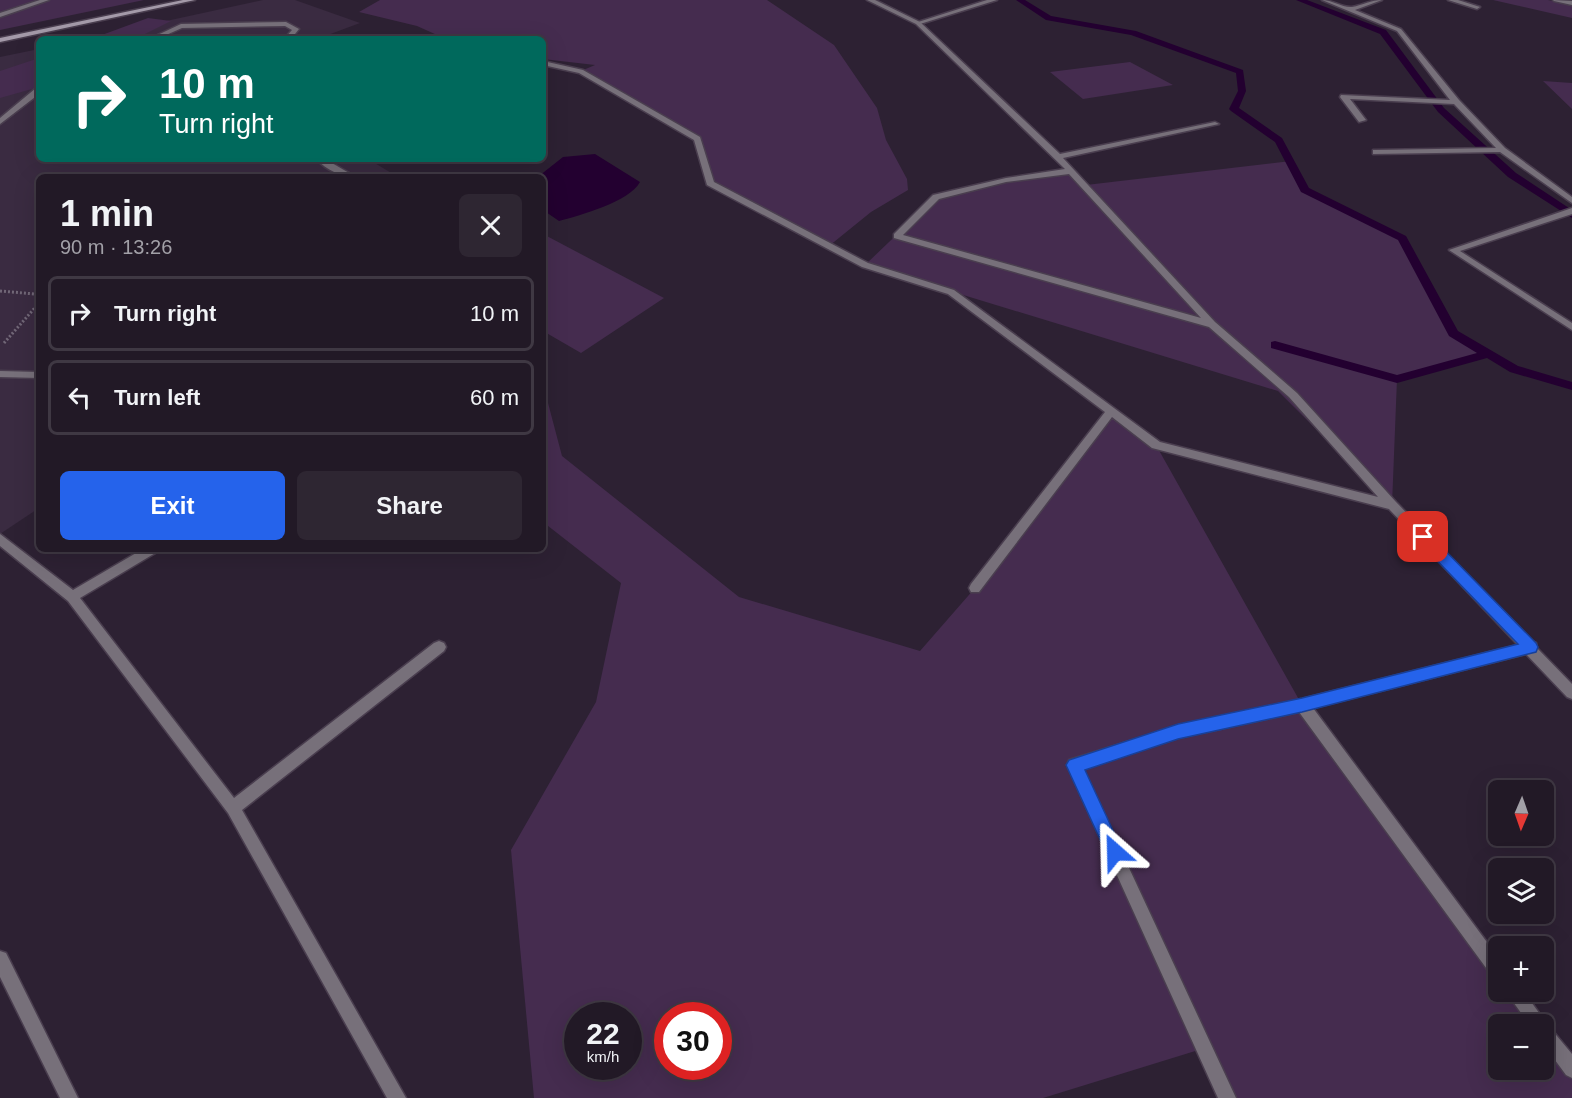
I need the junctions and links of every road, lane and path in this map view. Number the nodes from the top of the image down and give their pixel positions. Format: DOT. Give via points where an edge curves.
graph roads {
  1 [pos="46,0"];
  2 [pos="192,0"];
  3 [pos="870,0"];
  4 [pos="994,0"];
  5 [pos="1325,0"];
  6 [pos="1379,0"];
  7 [pos="1451,0"];
  8 [pos="1556,0"];
  9 [pos="1572,3"];
  10 [pos="1477,7"];
  11 [pos="1348,10"];
  12 [pos="0,15"];
  13 [pos="918,23"];
  14 [pos="159,36"];
  15 [pos="290,36"];
  16 [pos="0,40"];
  17 [pos="546,64"];
  18 [pos="36,92"];
  19 [pos="1456,102"];
  20 [pos="1362,120"];
  21 [pos="0,122"];
  22 [pos="1215,124"];
  23 [pos="1502,150"];
  24 [pos="1376,152"];
  25 [pos="1058,157"];
  26 [pos="323,162"];
  27 [pos="1071,171"];
  28 [pos="346,174"];
  29 [pos="1572,201"];
  30 [pos="1572,212"];
  31 [pos="0,291"];
  32 [pos="36,295"];
  33 [pos="36,306"];
  34 [pos="1212,324"];
  35 [pos="1572,327"];
  36 [pos="0,348"];
  37 [pos="0,374"];
  38 [pos="36,375"];
  39 [pos="1111,411"];
  40 [pos="1392,505"];
  41 [pos="0,539"];
  42 [pos="148,552"];
  43 [pos="975,588"];
  44 [pos="72,597"];
  45 [pos="438,647"];
  46 [pos="1531,647"];
  47 [pos="1572,693"];
  48 [pos="1302,705"];
  49 [pos="233,808"];
  50 [pos="1488,956"];
  51 [pos="0,959"];
  52 [pos="1522,1002"];
  53 [pos="1531,1014"];
  54 [pos="1554,1044"];
  55 [pos="1572,1069"];
  56 [pos="69,1098"];
  57 [pos="397,1098"];
  58 [pos="1227,1098"];
  1 -- 12 [label="street"];
  2 -- 16 [label="main road"];
  3 -- 13 [label="street"];
  4 -- 13 [label="street"];
  5 -- 11 [label="street"];
  6 -- 11 [label="street"];
  7 -- 10 [label="street"];
  8 -- 9 [label="street"];
  11 -- 19 [label="street" via="1399,30"];
  13 -- 25 [label="street"];
  14 -- 15 [label="street" via="181,26 286,24 296,29"];
  17 -- 39 [label="street" via="581,71 697,139 710,183 865,265 951,292"];
  18 -- 21 [label="street"];
  19 -- 20 [label="street" via="1344,98"];
  19 -- 23 [label="street"];
  22 -- 25 [label="street"];
  23 -- 24 [label="street"];
  23 -- 29 [label="street"];
  25 -- 27 [label="street"];
  26 -- 28 [label="street"];
  27 -- 34 [label="street"];
  27 -- 34 [label="street" via="1006,180 936,197 897,236"];
  30 -- 35 [label="street" via="1453,250"];
  31 -- 32 [label="path"];
  33 -- 36 [label="path"];
  34 -- 40 [label="street" via="1293,395"];
  37 -- 38 [label="street"];
  39 -- 40 [label="street" via="1156,445"];
  39 -- 43 [label="street"];
  40 -- 46 [label="street"];
  41 -- 44 [label="street"];
  42 -- 44 [label="street"];
  44 -- 49 [label="street"];
  45 -- 49 [label="street"];
  46 -- 47 [label="street"];
  46 -- 48 [label="street"];
  48 -- 50 [label="street"];
  48 -- 58 [label="street" via="1178,732 1074,765"];
  49 -- 57 [label="street"];
  51 -- 56 [label="street"];
  52 -- 53 [label="street"];
  54 -- 55 [label="street"];
}
